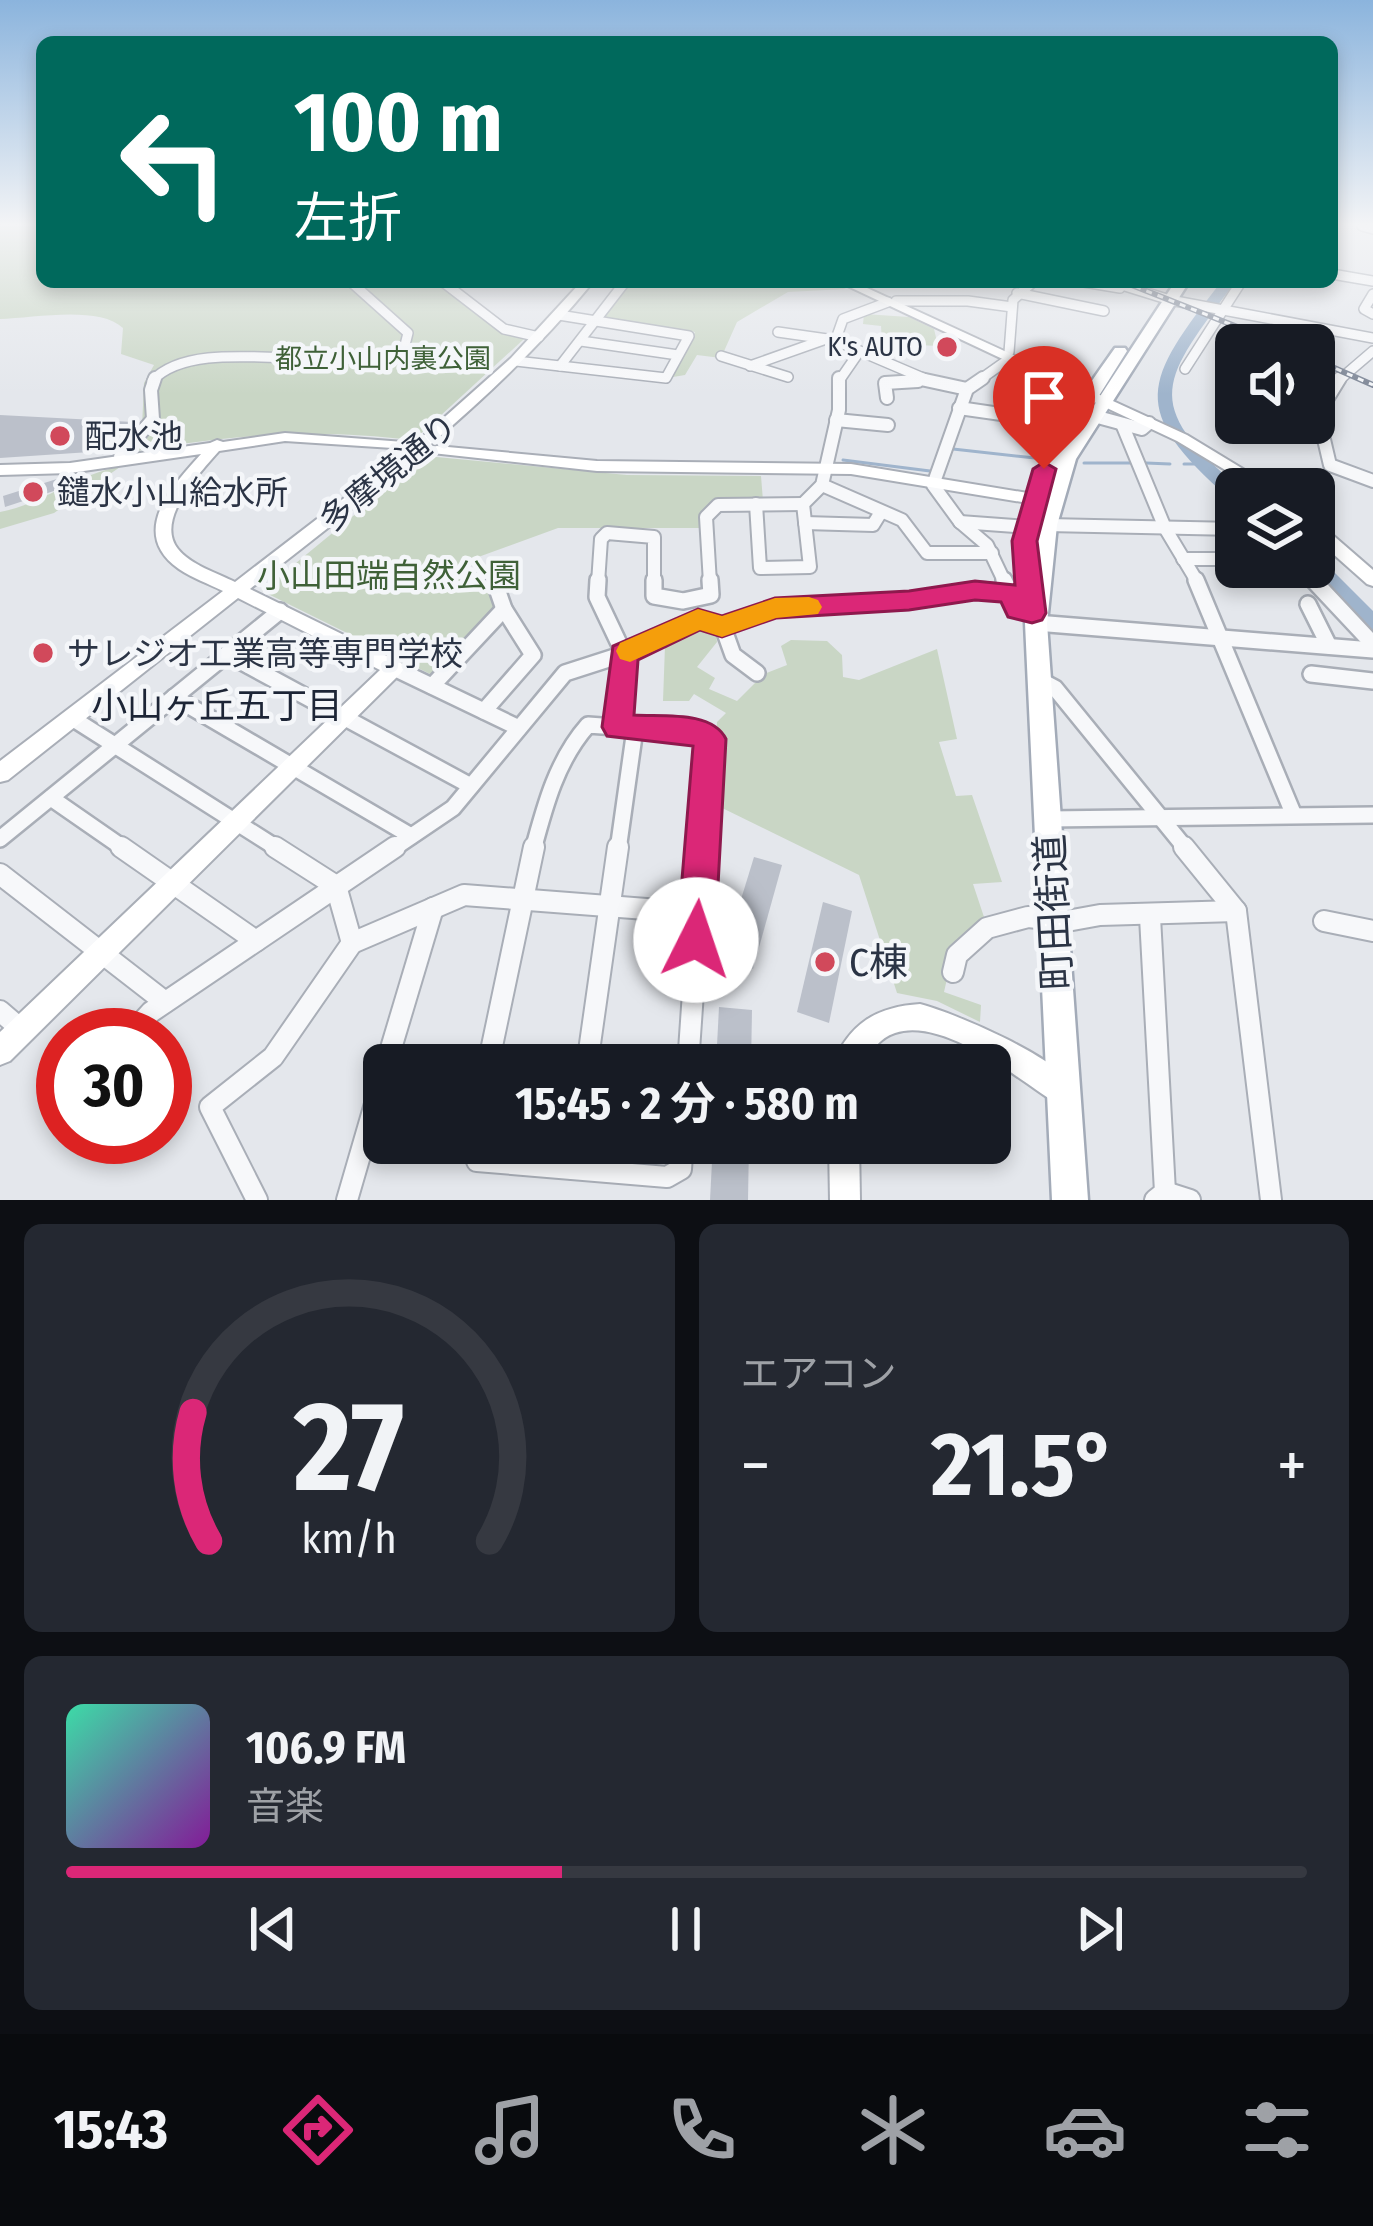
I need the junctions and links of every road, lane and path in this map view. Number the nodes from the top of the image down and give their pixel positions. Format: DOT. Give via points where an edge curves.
graph roads {
  1 [pos="358,288"];
  2 [pos="450,288"];
  3 [pos="582,288"];
  4 [pos="621,288"];
  5 [pos="865,288"];
  6 [pos="871,288"];
  7 [pos="1024,288"];
  8 [pos="1092,288"];
  9 [pos="1130,288"];
  10 [pos="1237,288"];
  11 [pos="1017,293"];
  12 [pos="1165,293"];
  13 [pos="1373,294"];
  14 [pos="898,298"];
  15 [pos="1012,307"];
  16 [pos="1221,310"];
  17 [pos="1373,314"];
  18 [pos="559,315"];
  19 [pos="597,320"];
  20 [pos="778,332"];
  21 [pos="539,337"];
  22 [pos="1373,338"];
  23 [pos="832,339"];
  24 [pos="581,341"];
  25 [pos="1373,351"];
  26 [pos="859,352"];
  27 [pos="678,355"];
  28 [pos="721,356"];
  29 [pos="1009,356"];
  30 [pos="516,361"];
  31 [pos="560,366"];
  32 [pos="750,366"];
  33 [pos="1185,369"];
  34 [pos="788,376"];
  35 [pos="923,381"];
  36 [pos="967,388"];
  37 [pos="886,398"];
  38 [pos="1095,401"];
  39 [pos="959,408"];
  40 [pos="836,421"];
  41 [pos="1149,423"];
  42 [pos="1070,424"];
  43 [pos="1122,424"];
  44 [pos="889,425"];
  45 [pos="218,444"];
  46 [pos="404,446"];
  47 [pos="437,450"];
  48 [pos="120,457"];
  49 [pos="1234,468"];
  50 [pos="0,470"];
  51 [pos="824,476"];
  52 [pos="934,480"];
  53 [pos="1373,481"];
  54 [pos="1044,500"];
  55 [pos="756,504"];
  56 [pos="803,504"];
  57 [pos="881,512"];
  58 [pos="961,522"];
  59 [pos="805,524"];
  60 [pos="1037,526"];
  61 [pos="1165,527"];
  62 [pos="1215,528"];
  63 [pos="1335,547"];
  64 [pos="992,553"];
  65 [pos="1183,559"];
  66 [pos="1215,559"];
  67 [pos="494,579"];
  68 [pos="1373,580"];
  69 [pos="1318,588"];
  70 [pos="238,590"];
  71 [pos="1308,604"];
  72 [pos="504,609"];
  73 [pos="280,611"];
  74 [pos="1027,615"];
  75 [pos="722,627"];
  76 [pos="1220,636"];
  77 [pos="1329,646"];
  78 [pos="1373,650"];
  79 [pos="227,654"];
  80 [pos="624,654"];
  81 [pos="394,668"];
  82 [pos="757,673"];
  83 [pos="1311,674"];
  84 [pos="1040,680"];
  85 [pos="1373,681"];
  86 [pos="431,686"];
  87 [pos="174,697"];
  88 [pos="484,711"];
  89 [pos="343,717"];
  90 [pos="72,718"];
  91 [pos="519,728"];
  92 [pos="627,728"];
  93 [pos="115,746"];
  94 [pos="292,766"];
  95 [pos="0,773"];
  96 [pos="471,786"];
  97 [pos="51,798"];
  98 [pos="1293,813"];
  99 [pos="1373,815"];
  100 [pos="1158,817"];
  101 [pos="1048,819"];
  102 [pos="236,821"];
  103 [pos="411,836"];
  104 [pos="0,839"];
  105 [pos="0,874"];
  106 [pos="173,883"];
  107 [pos="336,886"];
  108 [pos="524,900"];
  109 [pos="610,906"];
  110 [pos="433,908"];
  111 [pos="1236,911"];
  112 [pos="698,913"];
  113 [pos="1150,917"];
  114 [pos="1053,919"];
  115 [pos="1324,921"];
  116 [pos="1373,931"];
  117 [pos="256,941"];
  118 [pos="352,943"];
  119 [pos="102,952"];
  120 [pos="952,972"];
  121 [pos="165,1002"];
  122 [pos="159,1008"];
  123 [pos="0,1011"];
  124 [pos="22,1030"];
  125 [pos="392,1044"];
  126 [pos="493,1044"];
  127 [pos="590,1044"];
  128 [pos="689,1044"];
  129 [pos="859,1044"];
  130 [pos="986,1044"];
  131 [pos="0,1051"];
  132 [pos="1011,1059"];
  133 [pos="1064,1092"];
  134 [pos="363,1143"];
  135 [pos="513,1164"];
  136 [pos="574,1164"];
  137 [pos="681,1164"];
  138 [pos="847,1164"];
  139 [pos="573,1169"];
  140 [pos="1160,1196"];
  141 [pos="257,1200"];
  142 [pos="346,1200"];
  143 [pos="845,1200"];
  144 [pos="1070,1200"];
  145 [pos="1190,1200"];
  146 [pos="1271,1200"];
  1 -- 48 [label="street" via="409,333 404,349 348,365 179,360 156,375 153,419"];
  2 -- 21 [label="street" via="504,328"];
  3 -- 18 [label="street, 多摩境通り"];
  4 -- 19 [label="street"];
  5 -- 14 [label="street"];
  6 -- 14 [label="street"];
  7 -- 11 [label="street"];
  8 -- 11 [label="street" via="1103,298 1102,314"];
  9 -- 12 [label="street"];
  10 -- 16 [label="street"];
  11 -- 15 [label="street"];
  12 -- 16 [label="street"];
  12 -- 38 [label="main road, 町田街道"];
  13 -- 17 [label="street" via="1364,309"];
  14 -- 15 [label="street"];
  14 -- 23 [label="street" via="843,320"];
  14 -- 29 [label="street"];
  15 -- 29 [label="street"];
  16 -- 22 [label="street"];
  16 -- 33 [label="street"];
  18 -- 19 [label="street"];
  18 -- 21 [label="street, 多摩境通り"];
  19 -- 24 [label="street"];
  19 -- 27 [label="street" via="683,332 689,336"];
  20 -- 23 [label="street"];
  21 -- 30 [label="street, 多摩境通り"];
  23 -- 26 [label="street"];
  23 -- 32 [label="street" via="783,348"];
  24 -- 27 [label="street"];
  24 -- 31 [label="street"];
  25 -- 53 [label="street" via="1339,379 1318,414 1330,465"];
  26 -- 35 [label="street"];
  26 -- 40 [label="street" via="839,376"];
  27 -- 31 [label="street" via="666,378"];
  28 -- 32 [label="street"];
  29 -- 36 [label="street"];
  29 -- 38 [label="street"];
  30 -- 31 [label="street"];
  30 -- 70 [label="street, 多摩境通り"];
  32 -- 34 [label="street"];
  35 -- 36 [label="street"];
  35 -- 37 [label="street" via="885,382"];
  36 -- 39 [label="street"];
  38 -- 41 [label="street"];
  38 -- 42 [label="main road, 町田街道"];
  38 -- 43 [label="street"];
  38 -- 54 [label="main road, 町田街道"];
  39 -- 42 [label="street"];
  39 -- 52 [label="street"];
  40 -- 44 [label="street"];
  40 -- 51 [label="street"];
  41 -- 43 [label="street"];
  41 -- 49 [label="street"];
  42 -- 54 [label="main road, 町田街道" via="1051,454"];
  43 -- 61 [label="street"];
  45 -- 46 [label="street" via="302,437"];
  45 -- 50 [label="street" via="70,468"];
  45 -- 70 [label="street" via="169,506 162,532 174,557"];
  47 -- 51 [label="street"];
  51 -- 52 [label="street"];
  51 -- 56 [label="street" via="819,493"];
  51 -- 57 [label="street"];
  52 -- 54 [label="street"];
  52 -- 58 [label="street"];
  54 -- 60 [label="main road, 町田街道"];
  55 -- 56 [label="street"];
  55 -- 59 [label="street" via="760,568 810,567"];
  55 -- 80 [label="street" via="718,505 706,517 712,595 705,599 654,596 654,537 647,532 601,539 597,597"];
  56 -- 59 [label="street"];
  57 -- 59 [label="street" via="873,525"];
  57 -- 64 [label="street" via="902,520 927,553"];
  58 -- 60 [label="street"];
  58 -- 64 [label="street"];
  60 -- 61 [label="street"];
  60 -- 74 [label="main road, 町田街道" via="1024,558"];
  61 -- 62 [label="street"];
  61 -- 65 [label="street"];
  63 -- 68 [label="street"];
  64 -- 74 [label="street"];
  65 -- 66 [label="street"];
  65 -- 76 [label="street"];
  67 -- 72 [label="street"];
  69 -- 78 [label="street"];
  70 -- 73 [label="street"];
  70 -- 90 [label="street, 多摩境通り"];
  71 -- 77 [label="street"];
  72 -- 86 [label="street"];
  72 -- 88 [label="street" via="532,655"];
  73 -- 79 [label="street"];
  73 -- 81 [label="street"];
  74 -- 75 [label="street" via="975,590 775,608"];
  74 -- 76 [label="street"];
  74 -- 84 [label="main road, 町田街道"];
  75 -- 80 [label="street" via="698,620"];
  75 -- 82 [label="street" via="738,663"];
  76 -- 77 [label="street"];
  76 -- 98 [label="street"];
  77 -- 78 [label="street"];
  79 -- 87 [label="street"];
  79 -- 89 [label="street"];
  80 -- 91 [label="street" via="565,673"];
  80 -- 92 [label="street"];
  81 -- 86 [label="street"];
  81 -- 89 [label="street"];
  83 -- 85 [label="street"];
  84 -- 100 [label="street" via="1055,688"];
  84 -- 101 [label="main road, 町田街道"];
  86 -- 88 [label="street"];
  87 -- 93 [label="street"];
  87 -- 94 [label="street"];
  88 -- 91 [label="street"];
  89 -- 94 [label="street"];
  89 -- 96 [label="street"];
  90 -- 93 [label="street"];
  90 -- 95 [label="street, 多摩境通り"];
  91 -- 96 [label="street"];
  92 -- 108 [label="street" via="578,731 550,784"];
  92 -- 109 [label="street"];
  92 -- 112 [label="street" via="710,739"];
  93 -- 97 [label="street"];
  93 -- 102 [label="street"];
  94 -- 102 [label="street"];
  94 -- 103 [label="street"];
  96 -- 103 [label="street"];
  97 -- 104 [label="street"];
  97 -- 106 [label="street"];
  98 -- 99 [label="street"];
  98 -- 100 [label="street"];
  100 -- 101 [label="street"];
  100 -- 111 [label="street"];
  101 -- 114 [label="main road, 町田街道"];
  102 -- 106 [label="street"];
  102 -- 107 [label="street"];
  103 -- 107 [label="street"];
  105 -- 119 [label="street"];
  106 -- 117 [label="street"];
  106 -- 119 [label="street"];
  107 -- 117 [label="street"];
  107 -- 118 [label="street"];
  108 -- 109 [label="street"];
  108 -- 110 [label="street" via="464,895"];
  108 -- 126 [label="street"];
  109 -- 112 [label="street"];
  109 -- 127 [label="street"];
  110 -- 118 [label="street"];
  110 -- 125 [label="street"];
  111 -- 113 [label="street"];
  111 -- 146 [label="street"];
  112 -- 128 [label="street"];
  113 -- 114 [label="street"];
  113 -- 140 [label="street"];
  114 -- 120 [label="street" via="987,928 957,955"];
  114 -- 133 [label="main road, 町田街道"];
  115 -- 116 [label="street"];
  117 -- 121 [label="street"];
  118 -- 141 [label="street" via="273,1057 210,1107"];
  119 -- 121 [label="street"];
  119 -- 124 [label="street"];
  121 -- 122 [label="street"];
  123 -- 124 [label="street"];
  124 -- 131 [label="street"];
  129 -- 130 [label="street" via="900,1017 955,1025"];
  132 -- 133 [label="street"];
  133 -- 144 [label="main road, 町田街道"];
  134 -- 142 [label="street"];
  135 -- 139 [label="street"];
  136 -- 139 [label="street"];
  137 -- 139 [label="street" via="667,1177"];
  138 -- 143 [label="street"];
  140 -- 145 [label="street"];
}
